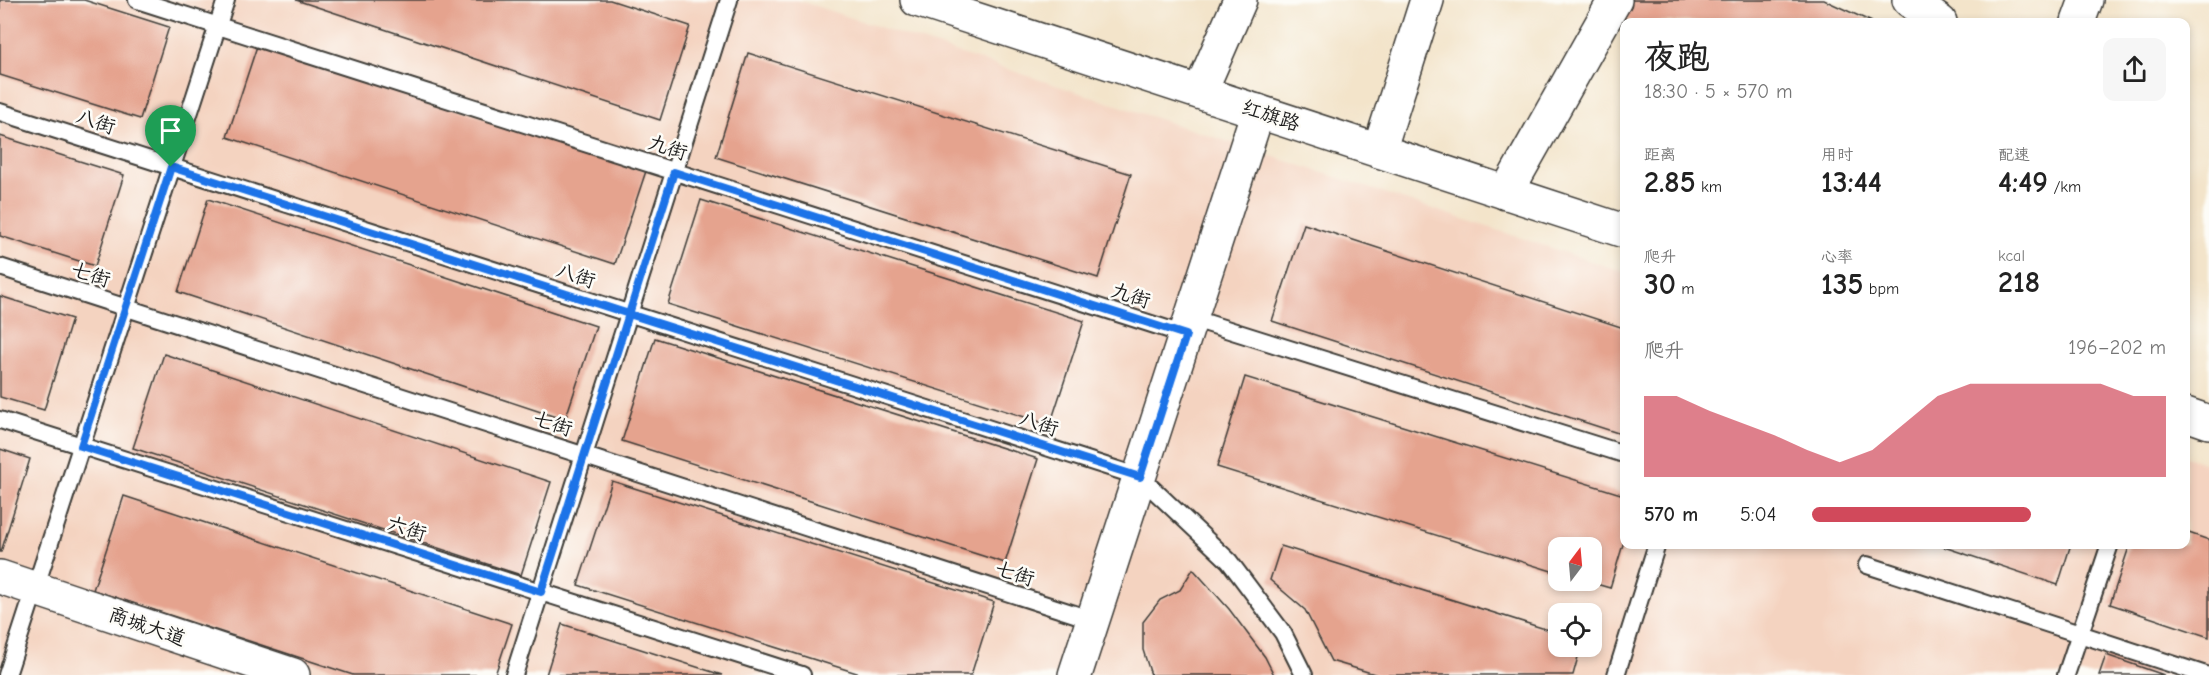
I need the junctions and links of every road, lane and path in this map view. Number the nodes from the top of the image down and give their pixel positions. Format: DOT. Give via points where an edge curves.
graph roads {
  1 [pos="137,0"];
  2 [pos="226,0"];
  3 [pos="729,0"];
  4 [pos="916,0"];
  5 [pos="1240,0"];
  6 [pos="1427,0"];
  7 [pos="1615,0"];
  8 [pos="1909,0"];
  9 [pos="2086,0"];
  10 [pos="1934,18"];
  11 [pos="2079,18"];
  12 [pos="217,26"];
  13 [pos="1200,92"];
  14 [pos="1258,111"];
  15 [pos="0,112"];
  16 [pos="1379,151"];
  17 [pos="171,167"];
  18 [pos="674,172"];
  19 [pos="1506,192"];
  20 [pos="1620,230"];
  21 [pos="0,267"];
  22 [pos="126,308"];
  23 [pos="629,314"];
  24 [pos="1189,326"];
  25 [pos="2190,415"];
  26 [pos="0,420"];
  27 [pos="2209,422"];
  28 [pos="81,446"];
  29 [pos="1620,453"];
  30 [pos="584,455"];
  31 [pos="1140,477"];
  32 [pos="1655,549"];
  33 [pos="2108,549"];
  34 [pos="1867,565"];
  35 [pos="0,577"];
  36 [pos="36,589"];
  37 [pos="541,592"];
  38 [pos="1093,620"];
  39 [pos="2079,634"];
  40 [pos="8,675"];
  41 [pos="293,675"];
  42 [pos="514,675"];
  43 [pos="802,675"];
  44 [pos="1075,675"];
  45 [pos="1304,675"];
  46 [pos="1616,675"];
  47 [pos="2066,675"];
  48 [pos="2206,675"];
  1 -- 12 [label="lane, 九街"];
  2 -- 12 [label="lane"];
  3 -- 18 [label="lane"];
  4 -- 13 [label="street, 红旗路"];
  5 -- 13 [label="street"];
  6 -- 16 [label="street"];
  7 -- 19 [label="street"];
  8 -- 10 [label="street"];
  9 -- 11 [label="street"];
  12 -- 17 [label="lane"];
  12 -- 18 [label="lane, 九街"];
  13 -- 14 [label="street, 红旗路"];
  14 -- 16 [label="street, 红旗路"];
  14 -- 24 [label="street"];
  15 -- 17 [label="lane, 八街"];
  16 -- 19 [label="street, 红旗路"];
  17 -- 22 [label="lane"];
  17 -- 23 [label="lane, 八街"];
  18 -- 23 [label="lane"];
  18 -- 24 [label="lane, 九街"];
  19 -- 20 [label="street, 红旗路"];
  21 -- 22 [label="lane, 七街"];
  22 -- 28 [label="lane"];
  22 -- 30 [label="lane, 七街"];
  23 -- 30 [label="lane"];
  23 -- 31 [label="lane, 八街"];
  24 -- 29 [label="lane, 九街"];
  24 -- 31 [label="street"];
  25 -- 27 [label="street"];
  26 -- 28 [label="lane, 六街"];
  28 -- 36 [label="lane"];
  28 -- 37 [label="lane, 六街"];
  30 -- 37 [label="lane"];
  30 -- 38 [label="lane, 七街"];
  31 -- 38 [label="street"];
  31 -- 45 [label="lane" via="1229,561 1283,633"];
  32 -- 46 [label="lane"];
  33 -- 39 [label="lane"];
  34 -- 39 [label="lane"];
  35 -- 36 [label="street, 商城大道"];
  36 -- 40 [label="lane"];
  36 -- 41 [label="street, 商城大道"];
  37 -- 42 [label="lane"];
  37 -- 43 [label="lane, 六街"];
  38 -- 44 [label="street"];
  39 -- 47 [label="lane"];
  39 -- 48 [label="lane"];
}
